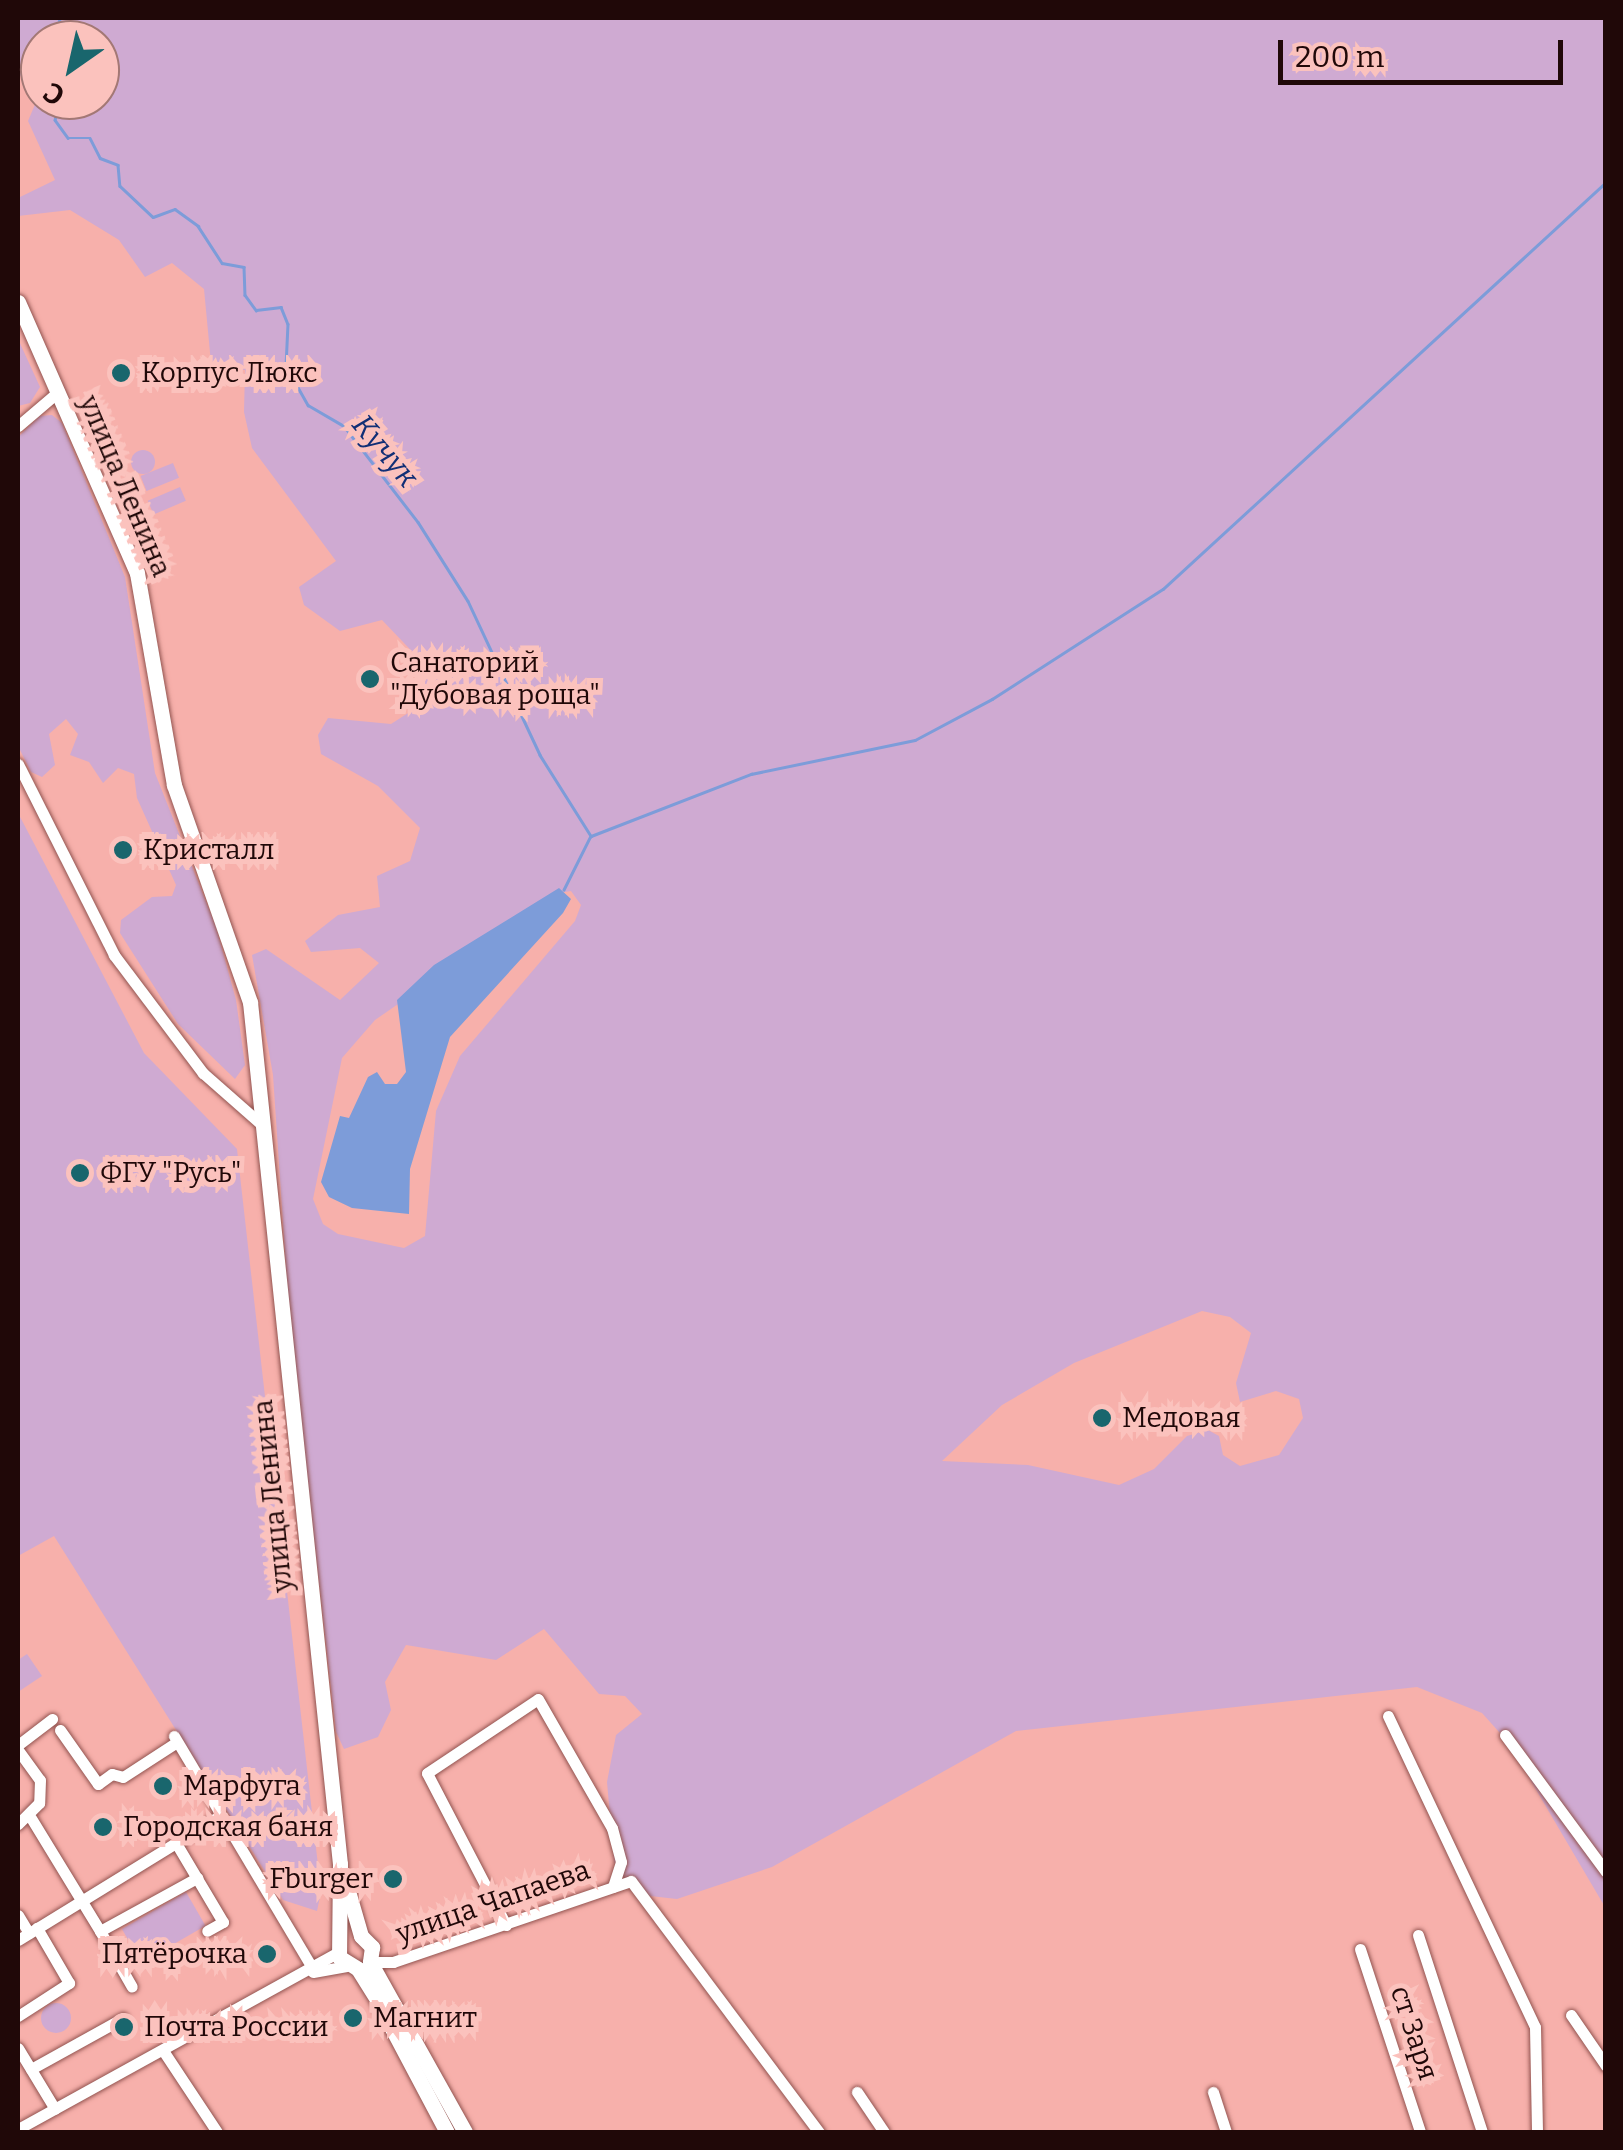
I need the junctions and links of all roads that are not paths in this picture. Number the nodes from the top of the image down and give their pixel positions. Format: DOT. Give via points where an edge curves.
graph roads {
  1 [pos="18,302"];
  2 [pos="58,392"];
  3 [pos="18,426"];
  4 [pos="18,764"];
  5 [pos="260,1123"];
  6 [pos="1388,1716"];
  7 [pos="1505,1734"];
  8 [pos="18,1747"];
  9 [pos="222,1815"];
  10 [pos="31,1818"];
  11 [pos="18,1824"];
  12 [pos="176,1843"];
  13 [pos="340,1864"];
  14 [pos="1606,1872"];
  15 [pos="197,1878"];
  16 [pos="613,1887"];
  17 [pos="83,1900"];
  18 [pos="18,1915"];
  19 [pos="506,1925"];
  20 [pos="100,1931"];
  21 [pos="207,1932"];
  22 [pos="28,1933"];
  23 [pos="1418,1935"];
  24 [pos="362,1936"];
  25 [pos="1360,1949"];
  26 [pos="351,1959"];
  27 [pos="311,1971"];
  28 [pos="132,1987"];
  29 [pos="1571,2015"];
  30 [pos="18,2016"];
  31 [pos="123,2018"];
  32 [pos="18,2048"];
  33 [pos="164,2052"];
  34 [pos="24,2065"];
  35 [pos="1606,2066"];
  36 [pos="857,2092"];
  37 [pos="1212,2092"];
  38 [pos="55,2109"];
  39 [pos="18,2129"];
  40 [pos="216,2132"];
  41 [pos="447,2132"];
  42 [pos="464,2132"];
  43 [pos="820,2132"];
  44 [pos="884,2132"];
  45 [pos="1226,2132"];
  46 [pos="1420,2132"];
  47 [pos="1482,2132"];
  48 [pos="1537,2132"];
  1 -- 2 [label="main road, улица Ленина"];
  2 -- 3 [label="street"];
  2 -- 5 [label="main road, улица Ленина" via="146,601 164,742 250,1002"];
  4 -- 5 [label="street" via="114,955 204,1073"];
  5 -- 13 [label="main road, улица Ленина"];
  6 -- 48 [label="street" via="1423,1780 1432,1821 1535,2027"];
  7 -- 14 [label="street"];
  8 -- 9 [label="street" via="56,1724 98,1784 112,1774 123,1778 175,1739"];
  8 -- 10 [label="street" via="40,1780"];
  9 -- 12 [label="street"];
  9 -- 27 [label="street"];
  10 -- 11 [label="street"];
  10 -- 17 [label="street"];
  12 -- 15 [label="street"];
  12 -- 17 [label="street"];
  13 -- 24 [label="main road, улица Ленина"];
  13 -- 26 [label="main road, улица Ленина"];
  15 -- 20 [label="street"];
  15 -- 21 [label="street" via="223,1922"];
  16 -- 19 [label="street, улица Чапаева"];
  16 -- 19 [label="street" via="621,1862 612,1828 538,1699 427,1773"];
  16 -- 43 [label="street, улица Чапаева" via="631,1881"];
  17 -- 20 [label="street"];
  17 -- 22 [label="street"];
  18 -- 22 [label="street"];
  19 -- 26 [label="street, улица Чапаева" via="393,1962"];
  20 -- 28 [label="street"];
  22 -- 30 [label="street" via="69,1983"];
  23 -- 47 [label="street"];
  24 -- 26 [label="main road"];
  24 -- 26 [label="main road, улица Ленина" via="372,1947"];
  25 -- 46 [label="street, ст Заря"];
  26 -- 27 [label="street, улица Чапаева"];
  26 -- 41 [label="main road, улица Ленина"];
  26 -- 42 [label="main road, улица Ленина"];
  27 -- 33 [label="street"];
  29 -- 35 [label="street"];
  31 -- 34 [label="street"];
  32 -- 34 [label="street"];
  33 -- 38 [label="street"];
  33 -- 40 [label="street"];
  34 -- 38 [label="street"];
  36 -- 44 [label="street"];
  37 -- 45 [label="street"];
  38 -- 39 [label="street"];
}
